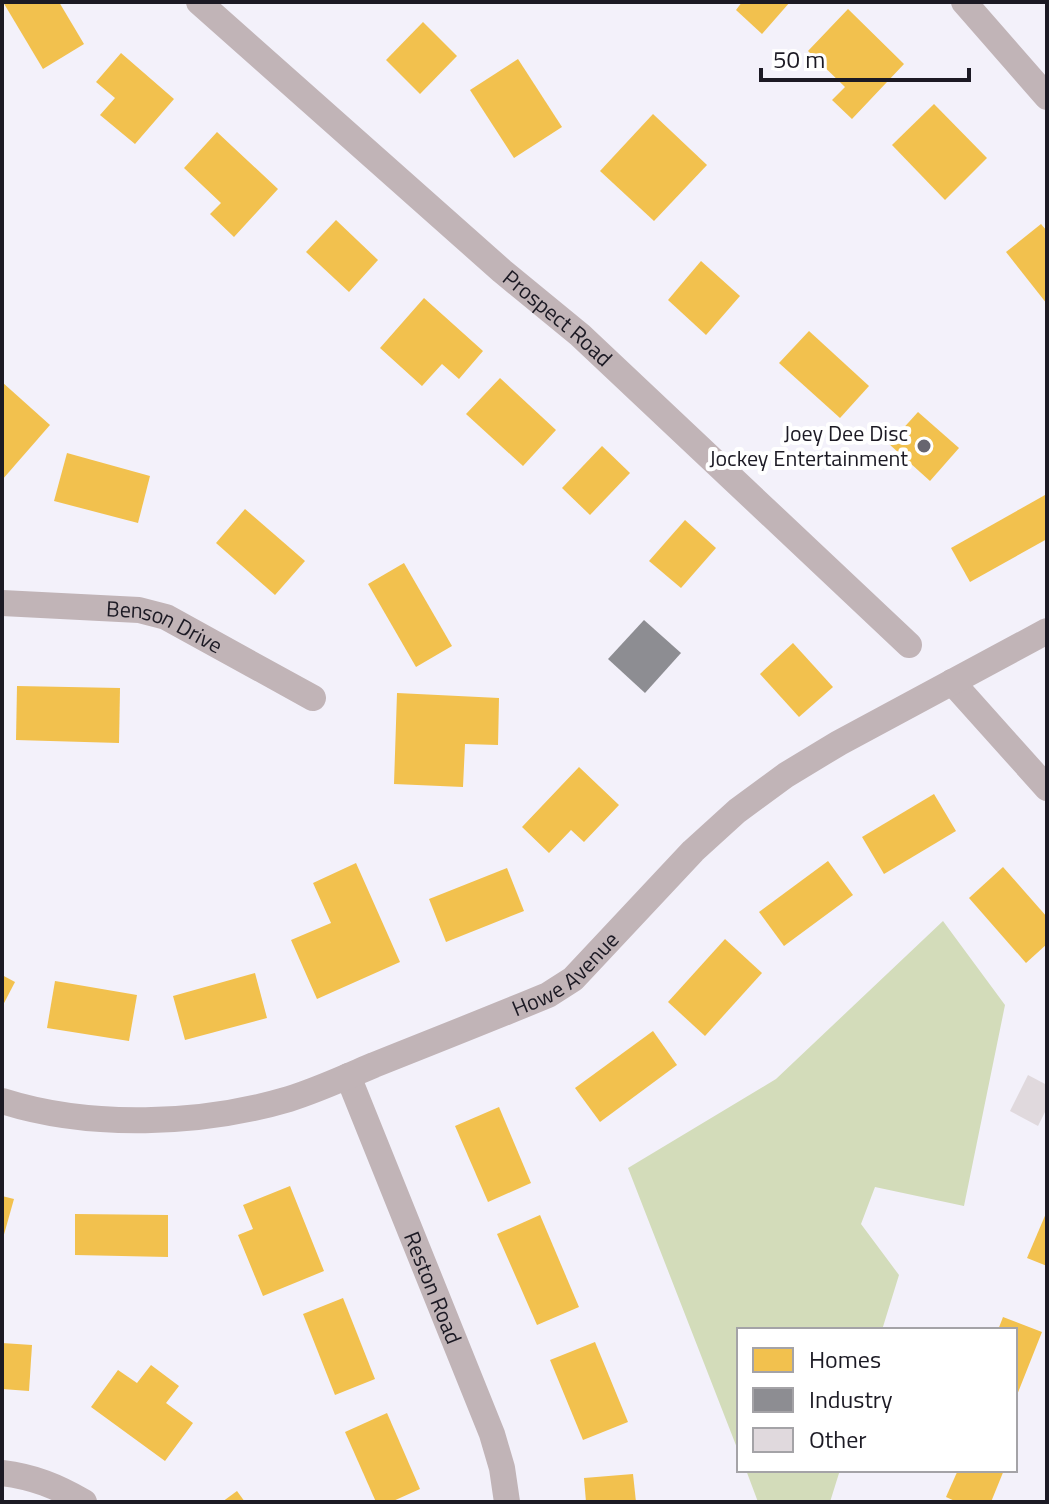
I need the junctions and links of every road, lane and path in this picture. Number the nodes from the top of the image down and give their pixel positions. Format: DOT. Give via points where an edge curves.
graph roads {
  1 [pos="199,2"];
  2 [pos="964,2"];
  3 [pos="1047,97"];
  4 [pos="2,603"];
  5 [pos="1047,631"];
  6 [pos="909,645"];
  7 [pos="952,682"];
  8 [pos="313,698"];
  9 [pos="1047,788"];
  10 [pos="348,1076"];
  11 [pos="2,1101"];
  12 [pos="2,1473"];
  13 [pos="84,1502"];
  14 [pos="507,1502"];
  1 -- 6 [label="street, Prospect Road" via="580,335"];
  2 -- 3 [label="street"];
  4 -- 8 [label="street, Benson Drive" via="139,610 166,617"];
  5 -- 7 [label="street, Howe Avenue"];
  7 -- 9 [label="street"];
  7 -- 10 [label="street, Howe Avenue" via="839,743 737,811 573,979 548,995"];
  10 -- 11 [label="street, Howe Avenue" via="290,1099 175,1119 117,1120"];
  10 -- 14 [label="street, Reston Road" via="492,1434"];
  12 -- 13 [label="street" via="55,1486"];
}
